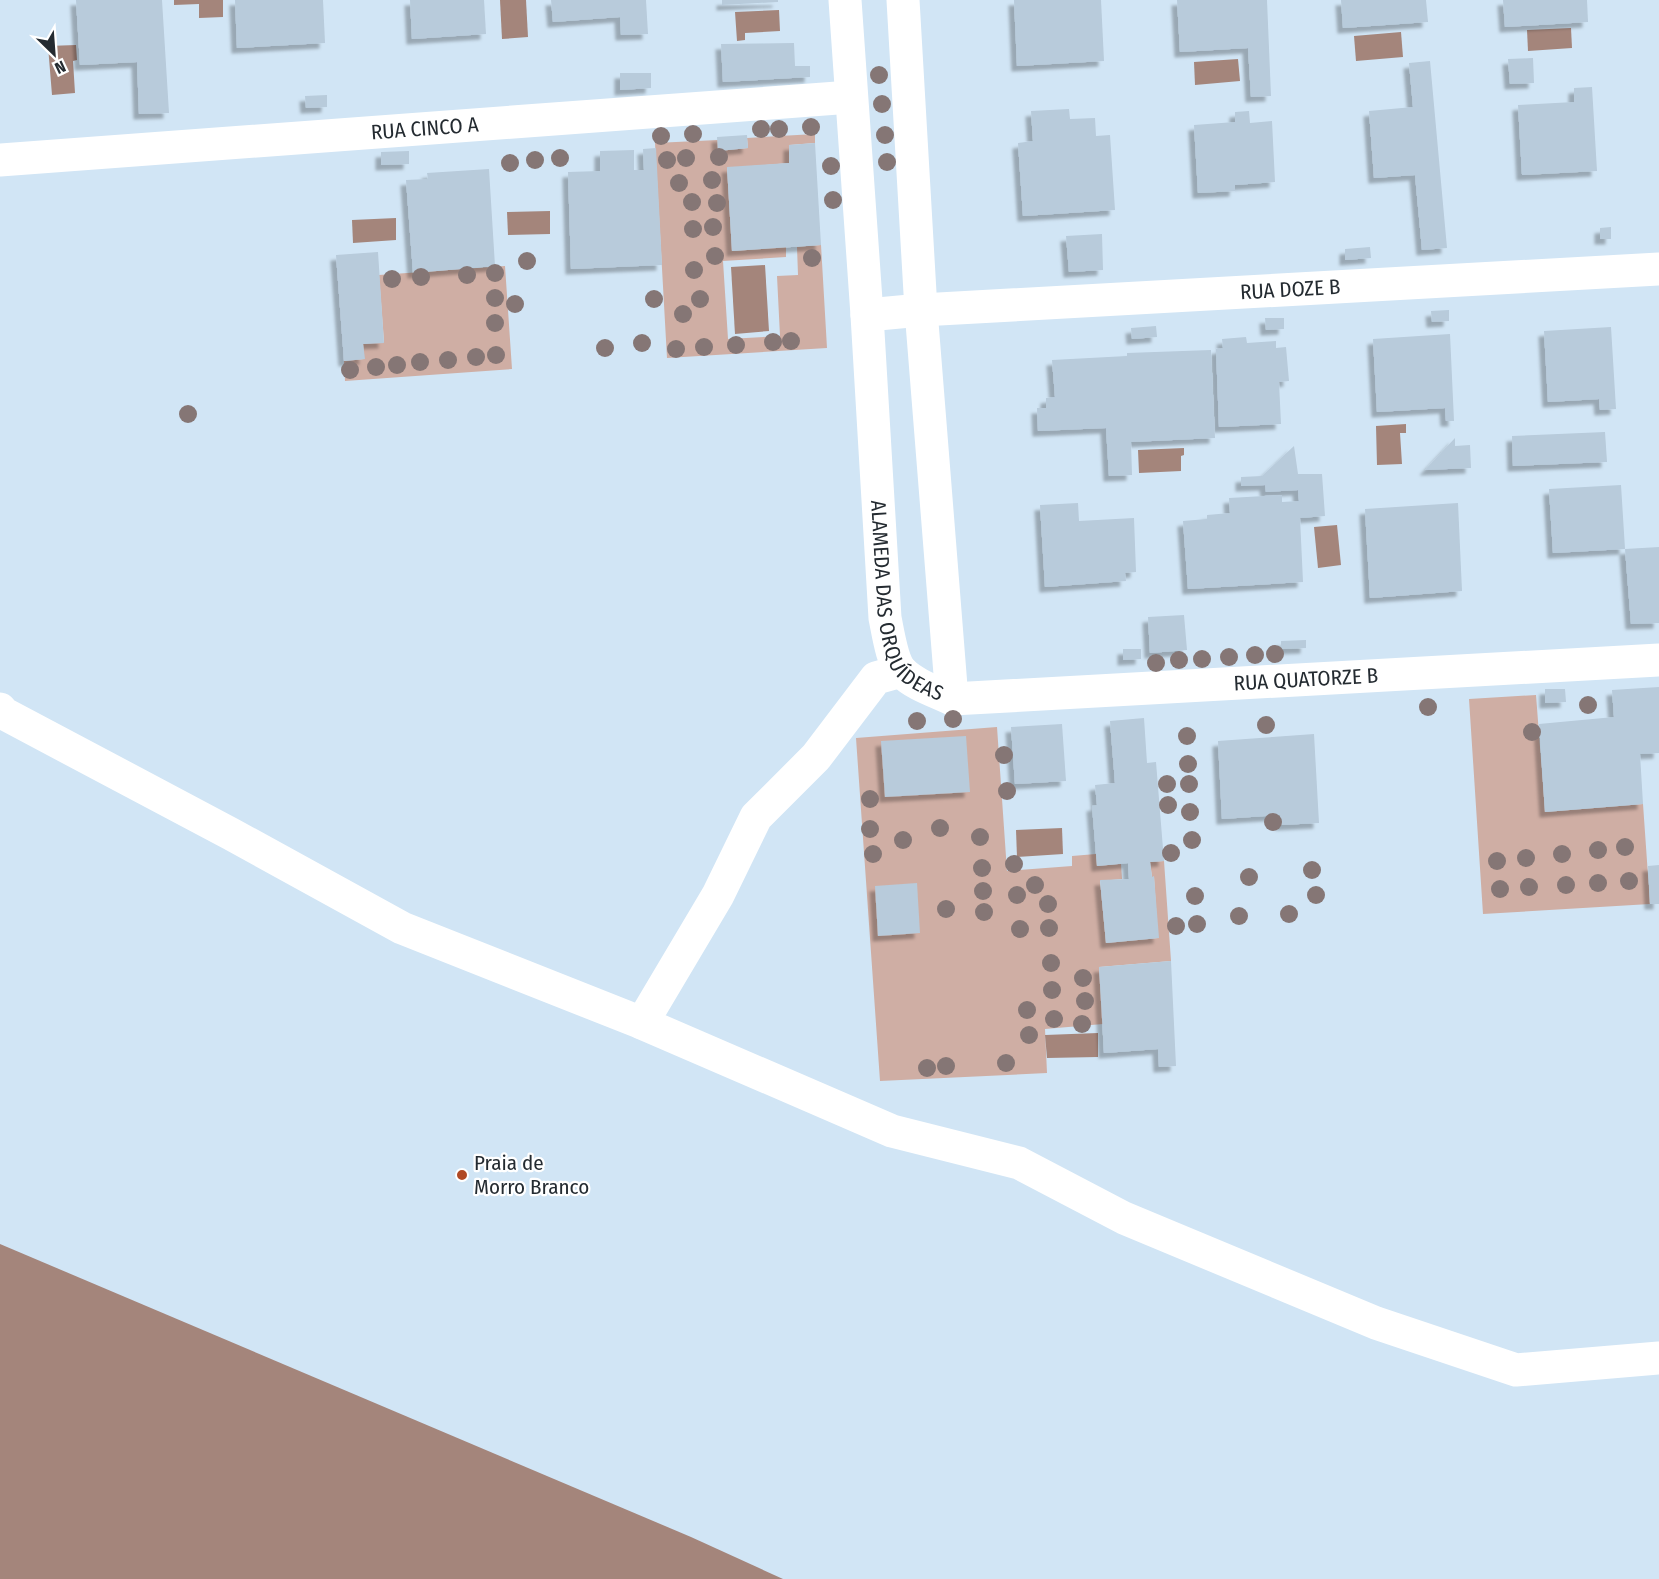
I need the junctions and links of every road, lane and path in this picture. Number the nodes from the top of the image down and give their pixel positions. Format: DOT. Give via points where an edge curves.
graph roads {
  1 [pos="845,0"];
  2 [pos="903,0"];
  3 [pos="851,97"];
  4 [pos="0,160"];
  5 [pos="1659,269"];
  6 [pos="921,310"];
  7 [pos="867,315"];
  8 [pos="1659,660"];
  9 [pos="900,671"];
  10 [pos="952,699"];
  11 [pos="1,711"];
  12 [pos="642,1023"];
  13 [pos="1659,1358"];
  1 -- 3 [label="street, ALAMEDA DAS ORQUÍDEAS"];
  2 -- 6 [label="street, ALAMEDA DAS ORQUÍDEAS"];
  3 -- 4 [label="street, RUA CINCO A"];
  3 -- 7 [label="street, ALAMEDA DAS ORQUÍDEAS"];
  5 -- 6 [label="street, RUA DOZE B"];
  6 -- 7 [label="street"];
  6 -- 10 [label="street, ALAMEDA DAS ORQUÍDEAS"];
  7 -- 9 [label="street, ALAMEDA DAS ORQUÍDEAS" via="885,618"];
  8 -- 10 [label="street, RUA QUATORZE B"];
  9 -- 10 [label="street, ALAMEDA DAS ORQUÍDEAS" via="921,686"];
  9 -- 12 [label="street" via="876,678 816,757 756,818 718,895"];
  11 -- 12 [label="street" via="402,928"];
  12 -- 13 [label="street" via="892,1131 1018,1163 1124,1218 1376,1323 1516,1371"];
}
